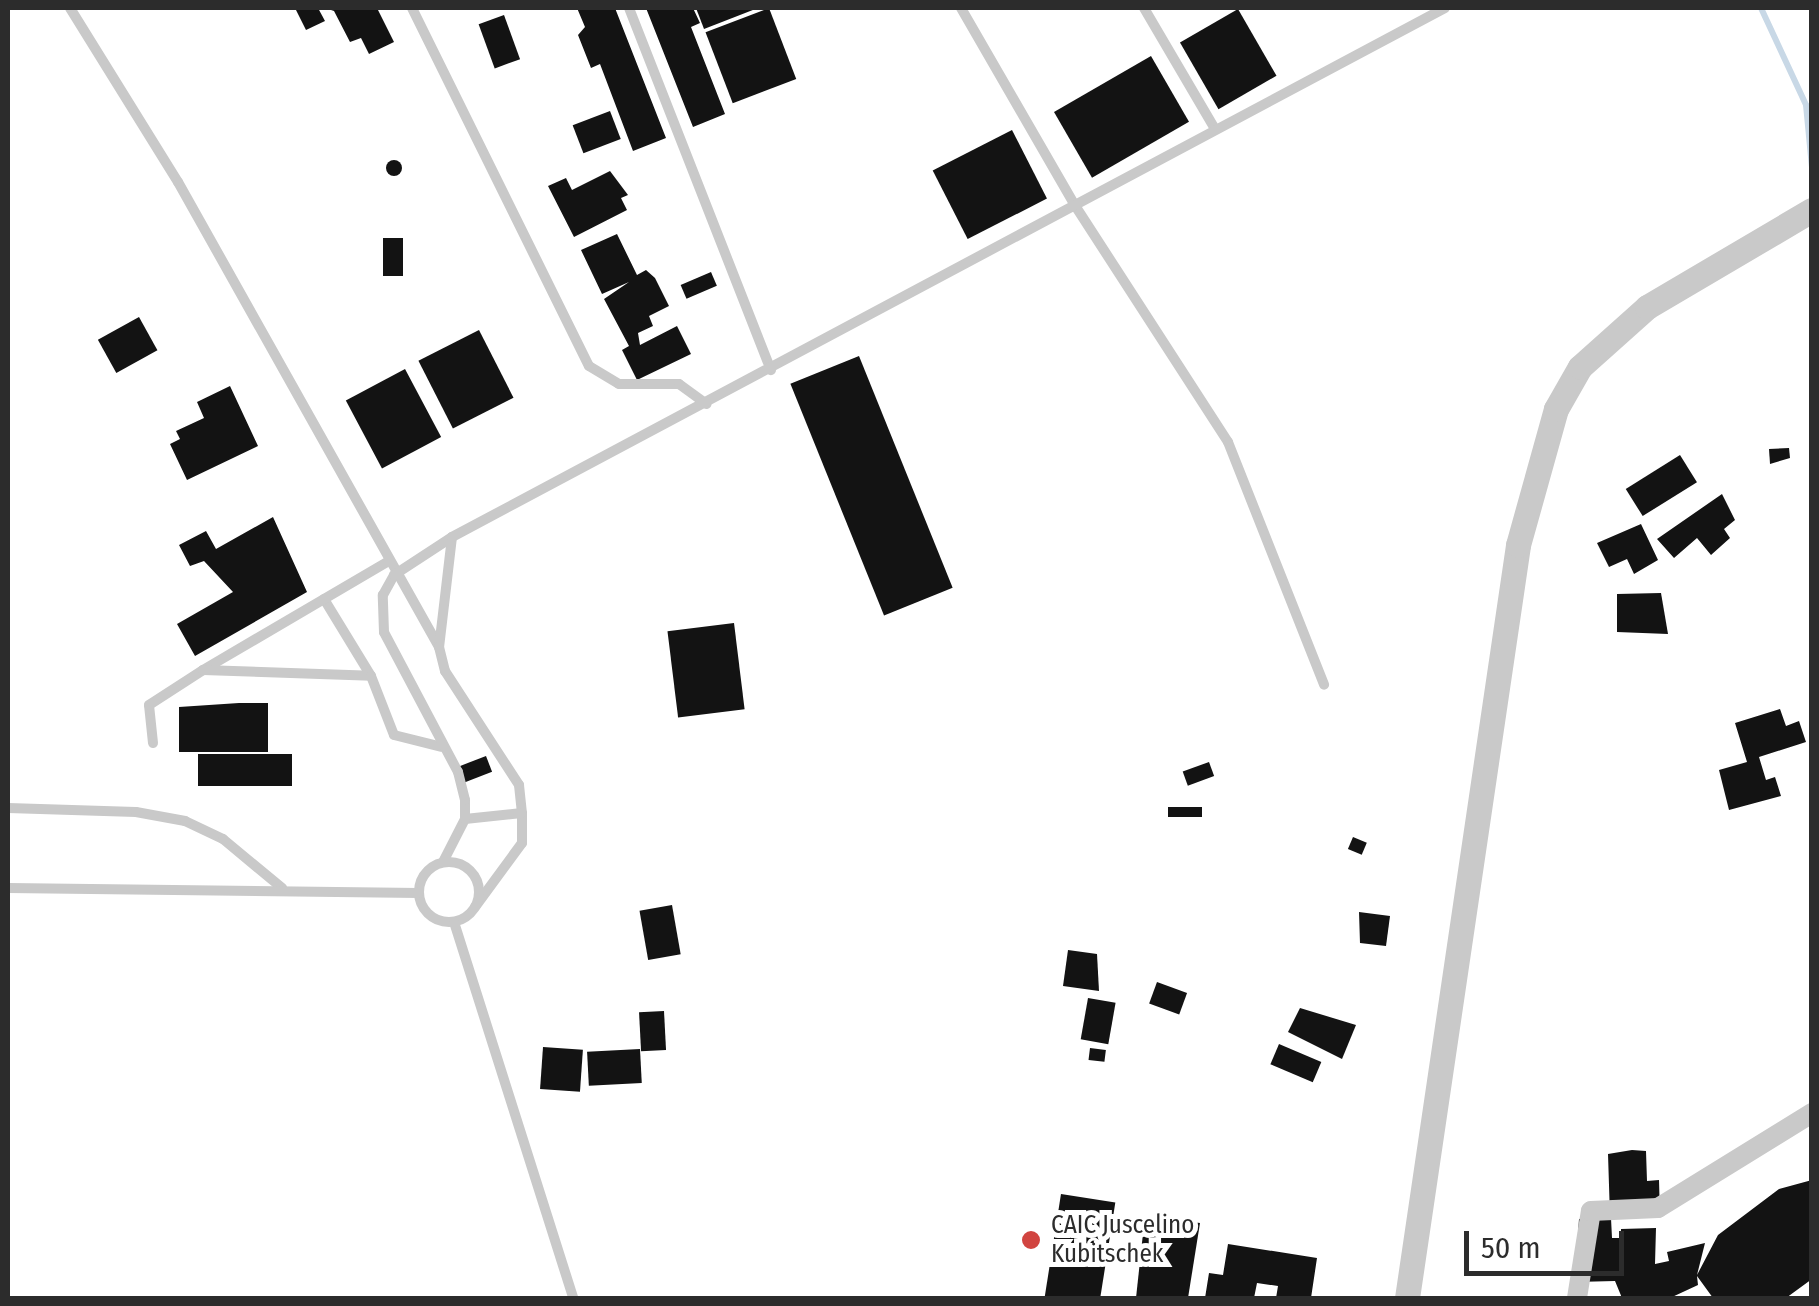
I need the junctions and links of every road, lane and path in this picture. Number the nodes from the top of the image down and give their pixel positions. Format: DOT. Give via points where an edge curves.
graph roads {
  1 [pos="70,8"];
  2 [pos="412,8"];
  3 [pos="629,8"];
  4 [pos="961,8"];
  5 [pos="1144,8"];
  6 [pos="1445,8"];
  7 [pos="1215,129"];
  8 [pos="1076,208"];
  9 [pos="1812,210"];
  10 [pos="771,370"];
  11 [pos="706,404"];
  12 [pos="452,537"];
  13 [pos="387,562"];
  14 [pos="394,575"];
  15 [pos="324,598"];
  16 [pos="438,647"];
  17 [pos="202,670"];
  18 [pos="371,676"];
  19 [pos="1324,685"];
  20 [pos="153,743"];
  21 [pos="442,747"];
  22 [pos="8,808"];
  23 [pos="522,813"];
  24 [pos="464,819"];
  25 [pos="443,862"];
  26 [pos="8,888"];
  27 [pos="283,889"];
  28 [pos="419,892"];
  29 [pos="475,906"];
  30 [pos="454,922"];
  31 [pos="1812,1113"];
  32 [pos="573,1298"];
  33 [pos="1407,1298"];
  34 [pos="1578,1298"];
  1 -- 13 [label="lane" via="178,182"];
  2 -- 11 [label="lane" via="590,366 619,384 680,384"];
  3 -- 10 [label="lane"];
  4 -- 8 [label="lane"];
  5 -- 7 [label="lane"];
  6 -- 7 [label="lane"];
  7 -- 8 [label="lane"];
  8 -- 10 [label="lane"];
  8 -- 19 [label="lane" via="1228,442"];
  9 -- 33 [label="street" via="1647,307 1580,368 1536,465 1485,756"];
  10 -- 11 [label="lane"];
  11 -- 12 [label="lane"];
  12 -- 14 [label="lane"];
  12 -- 16 [label="lane"];
  13 -- 14 [label="lane"];
  13 -- 15 [label="lane"];
  14 -- 16 [label="lane"];
  14 -- 21 [label="lane" via="383,595 384,632"];
  15 -- 17 [label="lane"];
  15 -- 18 [label="lane"];
  16 -- 23 [label="lane" via="445,671 519,785"];
  17 -- 18 [label="lane"];
  17 -- 20 [label="lane" via="149,706"];
  18 -- 21 [label="lane" via="394,735"];
  21 -- 24 [label="lane" via="458,772"];
  22 -- 27 [label="lane" via="136,812 185,821 223,839"];
  23 -- 24 [label="lane"];
  23 -- 29 [label="lane" via="522,842"];
  24 -- 25 [label="lane"];
  25 -- 28 [label="lane" via="430,868"];
  25 -- 29 [label="lane" via="456,863 476,880"];
  26 -- 27 [label="lane"];
  27 -- 28 [label="lane"];
  28 -- 30 [label="lane" via="430,916"];
  29 -- 30 [label="lane"];
  30 -- 32 [label="lane"];
  31 -- 34 [label="street" via="1658,1208 1591,1211"];
}
